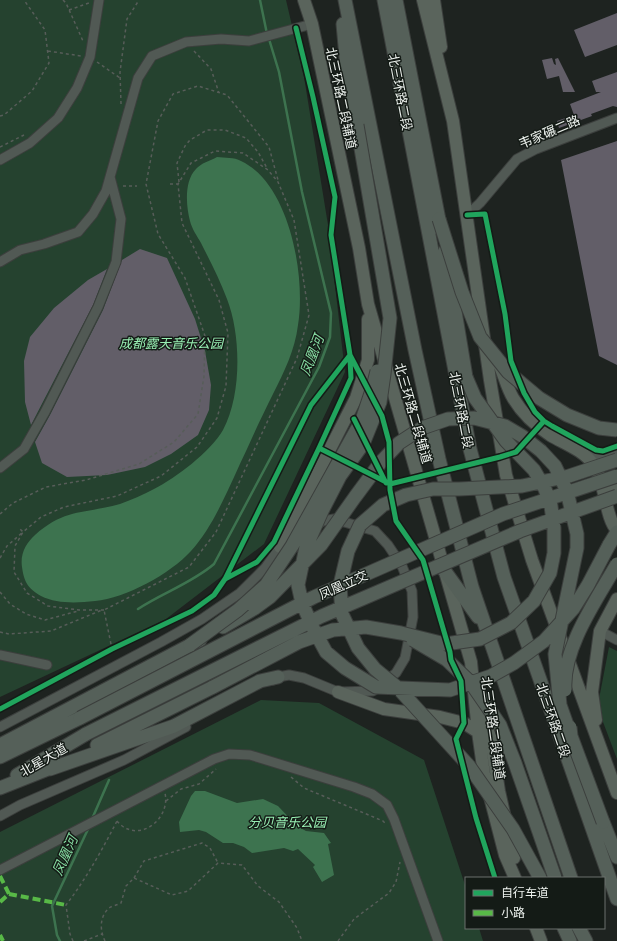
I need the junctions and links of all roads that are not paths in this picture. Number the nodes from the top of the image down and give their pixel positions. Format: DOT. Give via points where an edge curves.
graph roads {
  1 [pos="305,0"];
  2 [pos="340,0"];
  3 [pos="345,0"];
  4 [pos="384,0"];
  5 [pos="396,0"];
  6 [pos="402,0"];
  7 [pos="423,0"];
  8 [pos="434,0"];
  9 [pos="94,1"];
  10 [pos="399,14"];
  11 [pos="311,21"];
  12 [pos="617,118"];
  13 [pos="453,121"];
  14 [pos="0,160"];
  15 [pos="110,176"];
  16 [pos="467,215"];
  17 [pos="439,219"];
  18 [pos="0,262"];
  19 [pos="368,304"];
  20 [pos="390,318"];
  21 [pos="483,325"];
  22 [pos="617,430"];
  23 [pos="617,452"];
  24 [pos="582,453"];
  25 [pos="617,460"];
  26 [pos="0,468"];
  27 [pos="617,476"];
  28 [pos="617,485"];
  29 [pos="603,490"];
  30 [pos="617,496"];
  31 [pos="617,531"];
  32 [pos="280,547"];
  33 [pos="617,564"];
  34 [pos="444,570"];
  35 [pos="617,599"];
  36 [pos="486,628"];
  37 [pos="600,631"];
  38 [pos="401,633"];
  39 [pos="617,640"];
  40 [pos="190,645"];
  41 [pos="0,656"];
  42 [pos="471,662"];
  43 [pos="47,665"];
  44 [pos="278,677"];
  45 [pos="398,688"];
  46 [pos="338,692"];
  47 [pos="80,718"];
  48 [pos="0,727"];
  49 [pos="478,732"];
  50 [pos="86,734"];
  51 [pos="571,736"];
  52 [pos="599,743"];
  53 [pos="0,745"];
  54 [pos="0,757"];
  55 [pos="50,769"];
  56 [pos="0,784"];
  57 [pos="0,788"];
  58 [pos="617,793"];
  59 [pos="0,816"];
  60 [pos="617,857"];
  61 [pos="0,870"];
  62 [pos="515,877"];
  63 [pos="520,877"];
  64 [pos="539,877"];
  65 [pos="555,877"];
  66 [pos="571,877"];
  67 [pos="617,899"];
  68 [pos="536,929"];
  69 [pos="564,929"];
  70 [pos="580,929"];
  71 [pos="588,929"];
  72 [pos="438,941"];
  73 [pos="541,941"];
  74 [pos="570,941"];
  75 [pos="586,941"];
  76 [pos="593,941"];
  1 -- 11 [label="main road, 北三环路二段辅道"];
  2 -- 20 [label="highway, bridge" via="347,68"];
  3 -- 36 [label="highway" via="439,459 472,587"];
  4 -- 67 [label="highway, 北三环路二段" via="470,449 504,577"];
  5 -- 10 [label="highway"];
  6 -- 10 [label="highway"];
  7 -- 13 [label="main road"];
  8 -- 13 [label="main road"];
  9 -- 14 [label="street" via="90,57 77,88 58,118 30,143"];
  10 -- 17 [label="highway"];
  11 -- 15 [label="street" via="249,41 221,39 186,42 152,56 138,78"];
  11 -- 19 [label="main road, 北三环路二段辅道" via="359,248"];
  12 -- 16 [label="street, 韦家碾二路" via="536,149 517,159"];
  13 -- 16 [label="main road"];
  15 -- 18 [label="street" via="106,190 93,214 78,232 20,250"];
  15 -- 26 [label="street" via="121,219 116,262 98,307 45,412 24,449"];
  16 -- 21 [label="main road"];
  17 -- 22 [label="highway, bridge" via="462,292 480,337 508,372 540,398 567,415 599,428"];
  17 -- 38 [label="highway, bridge" via="466,377 475,398 506,441 534,470 545,489 552,506 554,554 550,573 534,601 511,623 480,639 445,644"];
  19 -- 32 [label="main road" via="368,360 356,398"];
  19 -- 34 [label="main road, 北三环路二段辅道"];
  20 -- 40 [label="highway, bridge" via="362,420 292,546 266,585 238,610"];
  20 -- 45 [label="highway, bridge" via="380,402 363,444 340,476 322,511 306,547 298,585 302,603 326,652 345,668 376,687"];
  21 -- 24 [label="main road" via="513,398 534,424"];
  21 -- 52 [label="main road" via="506,475 532,560"];
  23 -- 24 [label="street" via="603,457"];
  24 -- 29 [label="main road" via="598,472"];
  25 -- 45 [label="highway, bridge" via="569,476 522,486 433,489 406,495 383,505 360,525 348,551 340,585 342,614 358,648 375,669"];
  27 -- 47 [label="highway, 凤凰立交, bridge" via="503,514 314,597"];
  28 -- 29 [label="main road"];
  29 -- 31 [label="main road"];
  30 -- 50 [label="highway, 凤凰立交, bridge" via="520,531 322,616"];
  31 -- 45 [label="highway, bridge" via="573,609 544,641 520,659 490,676 450,690"];
  32 -- 46 [label="street" via="323,521 334,519 375,531 402,566 412,591 413,617 405,658 396,673 373,691"];
  32 -- 48 [label="street" via="265,568 240,593 202,619"];
  33 -- 51 [label="highway, bridge" via="574,640 564,680"];
  34 -- 36 [label="highway"];
  34 -- 42 [label="main road, 北三环路二段辅道"];
  35 -- 37 [label="main road"];
  36 -- 66 [label="highway"];
  37 -- 39 [label="street"];
  37 -- 52 [label="main road" via="592,692"];
  38 -- 55 [label="highway, bridge" via="366,627 332,630 299,642"];
  38 -- 65 [label="highway, bridge" via="447,660 471,683 500,725"];
  40 -- 51 [label="highway, bridge" via="219,630 270,597 322,545 381,462 399,443 422,428 448,419 474,418 505,426 541,451 555,466 569,500 577,534 577,548 555,654 560,705"];
  40 -- 53 [label="highway"];
  41 -- 43 [label="street"];
  42 -- 49 [label="main road, 北三环路二段辅道"];
  42 -- 63 [label="main road" via="491,739 499,791"];
  44 -- 46 [label="street" via="289,675 304,678"];
  44 -- 55 [label="highway" via="260,681 174,726"];
  44 -- 59 [label="street" via="124,760"];
  45 -- 64 [label="highway, bridge" via="469,766 513,829"];
  46 -- 49 [label="main road" via="384,709 464,723"];
  47 -- 54 [label="highway, 北星大道"];
  49 -- 62 [label="main road, 北三环路二段辅道" via="484,774 505,855"];
  50 -- 56 [label="highway, 北星大道"];
  51 -- 60 [label="highway, bridge"];
  52 -- 58 [label="main road"];
  55 -- 57 [label="highway"];
  61 -- 72 [label="street" via="214,759 229,754 250,755 354,787 372,794 387,806"];
  68 -- 73 [label="main road"];
  69 -- 74 [label="highway"];
  70 -- 75 [label="highway"];
  71 -- 76 [label="highway"];
}
